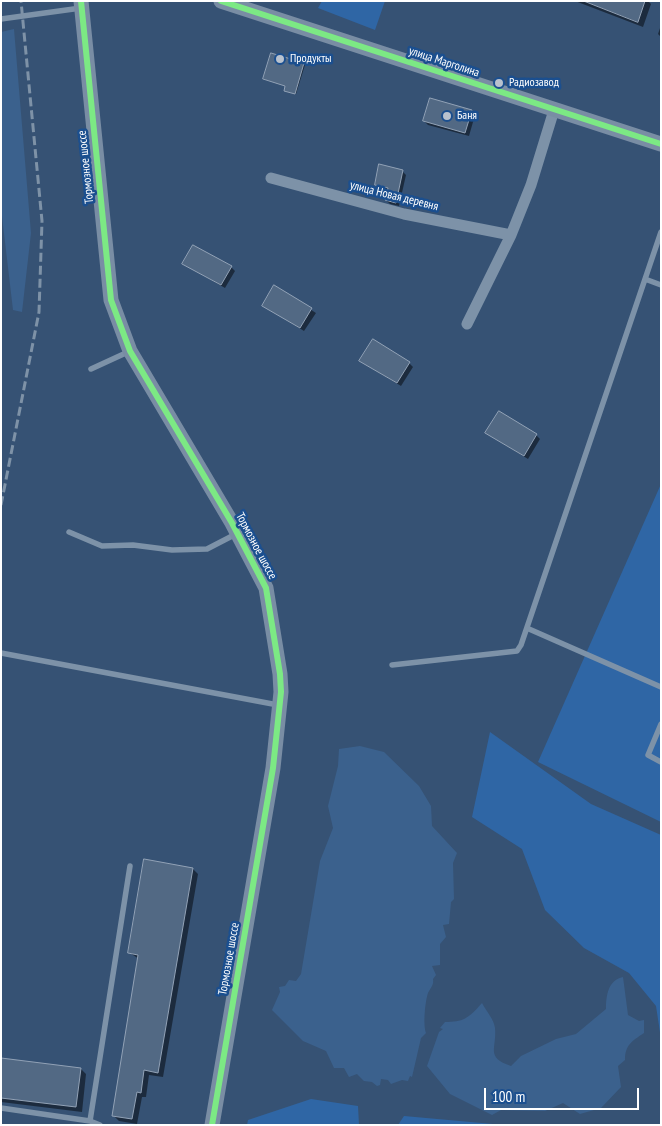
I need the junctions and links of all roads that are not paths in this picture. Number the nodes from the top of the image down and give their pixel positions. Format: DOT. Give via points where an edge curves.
graph roads {
  1 [pos="221,1"];
  2 [pos="82,5"];
  3 [pos="249,6"];
  4 [pos="1,19"];
  5 [pos="554,110"];
  6 [pos="661,144"];
  7 [pos="272,178"];
  8 [pos="661,232"];
  9 [pos="511,235"];
  10 [pos="645,279"];
  11 [pos="661,285"];
  12 [pos="467,324"];
  13 [pos="130,351"];
  14 [pos="91,369"];
  15 [pos="69,532"];
  16 [pos="238,532"];
  17 [pos="528,629"];
  18 [pos="1,653"];
  19 [pos="392,665"];
  20 [pos="661,687"];
  21 [pos="280,705"];
  22 [pos="661,724"];
  23 [pos="661,762"];
  24 [pos="130,866"];
  25 [pos="1,1108"];
  26 [pos="90,1121"];
  27 [pos="100,1125"];
  28 [pos="212,1125"];
  1 -- 3 [label="street, улица Марголина"];
  2 -- 4 [label="lane"];
  2 -- 13 [label="street, Тормозное шоссе" via="109,286"];
  3 -- 5 [label="street, улица Марголина"];
  5 -- 6 [label="street, улица Марголина"];
  5 -- 9 [label="street" via="531,185"];
  7 -- 9 [label="street, улица Новая деревня" via="404,214"];
  8 -- 10 [label="lane"];
  9 -- 12 [label="street"];
  10 -- 11 [label="lane"];
  10 -- 17 [label="lane"];
  13 -- 14 [label="lane"];
  13 -- 16 [label="street, Тормозное шоссе"];
  15 -- 16 [label="lane" via="102,546 133,544 172,550 207,549"];
  16 -- 21 [label="street, Тормозное шоссе" via="266,588 280,674"];
  17 -- 19 [label="lane" via="517,651"];
  17 -- 20 [label="lane"];
  18 -- 21 [label="lane"];
  21 -- 28 [label="street, Тормозное шоссе" via="273,768"];
  22 -- 23 [label="lane" via="648,755"];
  24 -- 26 [label="lane"];
  25 -- 26 [label="lane"];
  26 -- 27 [label="lane"];
}
